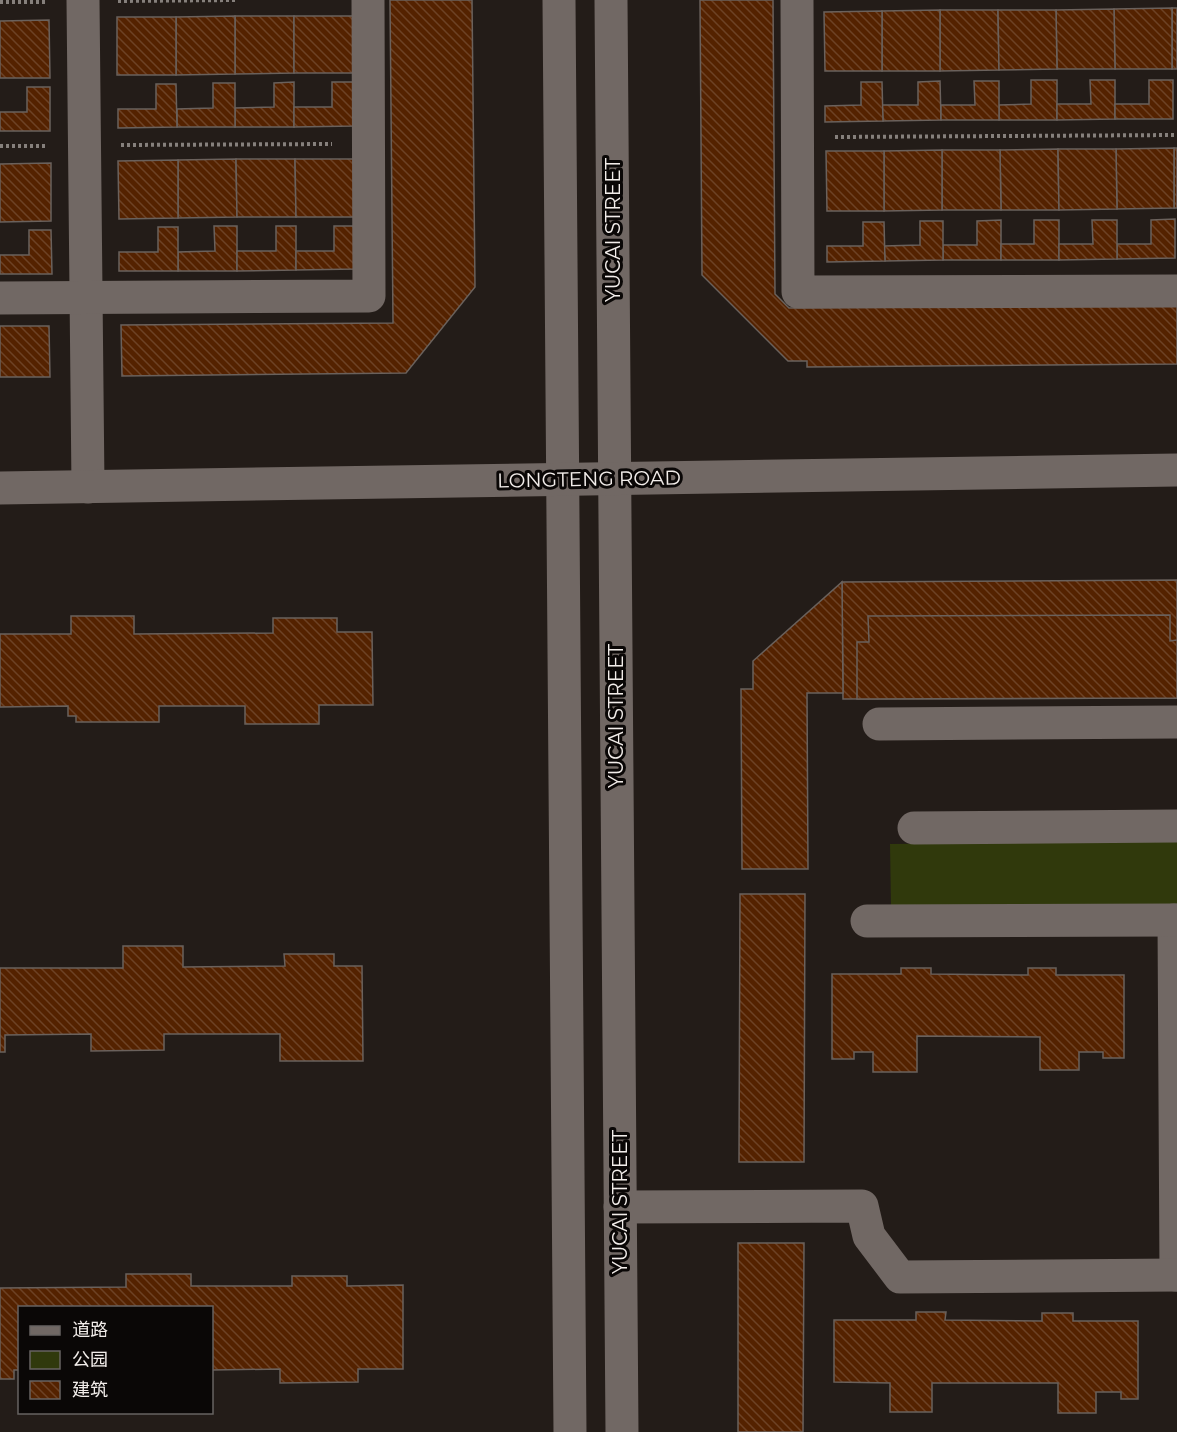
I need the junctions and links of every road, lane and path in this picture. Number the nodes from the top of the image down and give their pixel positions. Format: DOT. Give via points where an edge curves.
graph roads {
  1 [pos="83,0"];
  2 [pos="368,0"];
  3 [pos="559,0"];
  4 [pos="611,0"];
  5 [pos="797,0"];
  6 [pos="1177,135"];
  7 [pos="798,138"];
  8 [pos="368,143"];
  9 [pos="84,145"];
  10 [pos="0,146"];
  11 [pos="1177,291"];
  12 [pos="0,298"];
  13 [pos="86,298"];
  14 [pos="1177,470"];
  15 [pos="563,479"];
  16 [pos="615,479"];
  17 [pos="88,487"];
  18 [pos="0,488"];
  19 [pos="1177,722"];
  20 [pos="879,724"];
  21 [pos="1177,826"];
  22 [pos="914,828"];
  23 [pos="1176,920"];
  24 [pos="867,921"];
  25 [pos="620,1207"];
  26 [pos="1177,1275"];
  27 [pos="570,1432"];
  28 [pos="622,1432"];
  1 -- 9 [label="street"];
  2 -- 8 [label="street"];
  3 -- 15 [label="street"];
  4 -- 16 [label="street, YUCAI STREET"];
  5 -- 7 [label="street"];
  6 -- 7 [label="path"];
  7 -- 11 [label="street" via="798,292"];
  8 -- 9 [label="path"];
  8 -- 13 [label="street" via="369,296"];
  9 -- 10 [label="path"];
  9 -- 13 [label="street"];
  12 -- 13 [label="street"];
  13 -- 17 [label="street"];
  14 -- 16 [label="street, LONGTENG ROAD"];
  15 -- 16 [label="street, LONGTENG ROAD"];
  15 -- 17 [label="street, LONGTENG ROAD"];
  15 -- 27 [label="street"];
  16 -- 25 [label="street, YUCAI STREET"];
  17 -- 18 [label="street, LONGTENG ROAD"];
  19 -- 20 [label="street"];
  21 -- 22 [label="street"];
  23 -- 24 [label="street"];
  23 -- 26 [label="street"];
  25 -- 26 [label="street" via="862,1206 869,1236 900,1277"];
  25 -- 28 [label="street, YUCAI STREET"];
}
